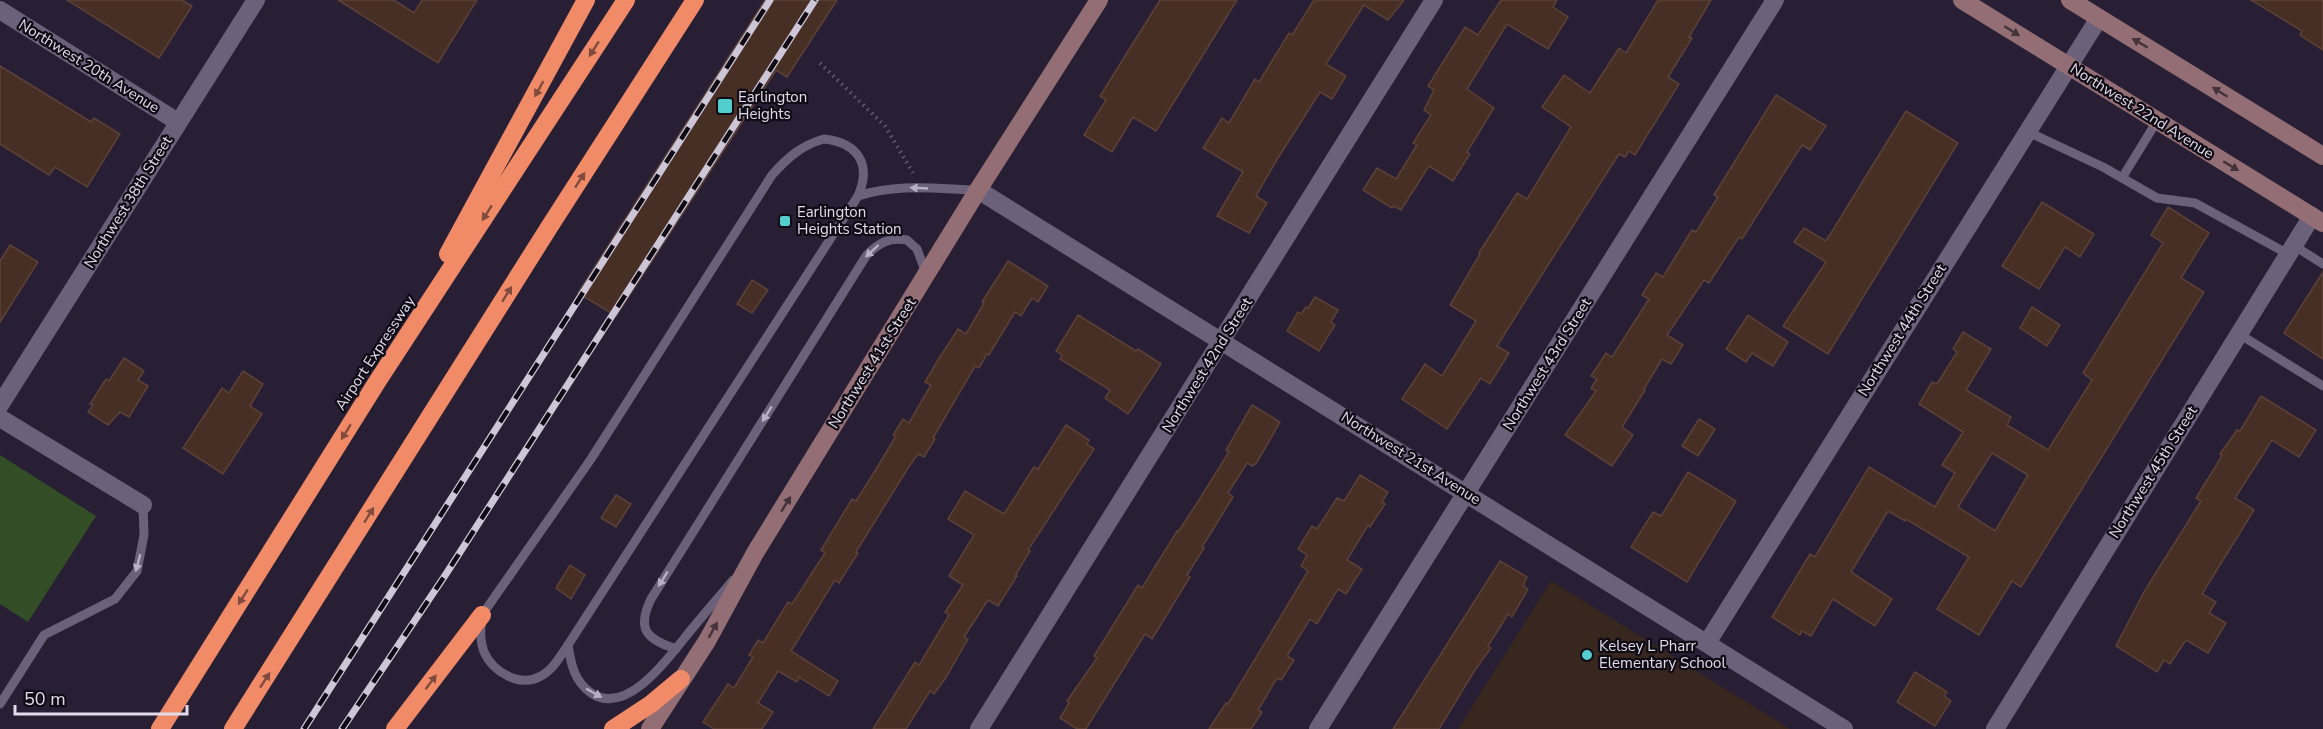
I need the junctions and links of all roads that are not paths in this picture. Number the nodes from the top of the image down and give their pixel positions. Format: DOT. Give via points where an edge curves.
graph roads {
  1 [pos="256,0"];
  2 [pos="586,0"];
  3 [pos="626,0"];
  4 [pos="695,0"];
  5 [pos="1099,0"];
  6 [pos="1434,0"];
  7 [pos="1775,0"];
  8 [pos="1962,0"];
  9 [pos="2070,0"];
  10 [pos="0,10"];
  11 [pos="2099,18"];
  12 [pos="2068,65"];
  13 [pos="2157,121"];
  14 [pos="178,122"];
  15 [pos="2026,131"];
  16 [pos="2323,156"];
  17 [pos="2122,178"];
  18 [pos="978,190"];
  19 [pos="858,196"];
  20 [pos="2317,219"];
  21 [pos="2291,249"];
  22 [pos="2323,264"];
  23 [pos="927,274"];
  24 [pos="2239,334"];
  25 [pos="1222,340"];
  26 [pos="377,382"];
  27 [pos="2323,386"];
  28 [pos="0,405"];
  29 [pos="0,418"];
  30 [pos="1466,493"];
  31 [pos="143,506"];
  32 [pos="755,554"];
  33 [pos="482,615"];
  34 [pos="1707,643"];
  35 [pos="568,645"];
  36 [pos="676,649"];
  37 [pos="681,679"];
  38 [pos="0,704"];
  39 [pos="160,729"];
  40 [pos="233,729"];
  41 [pos="395,729"];
  42 [pos="613,729"];
  43 [pos="650,729"];
  44 [pos="979,729"];
  45 [pos="1318,729"];
  46 [pos="1844,729"];
  47 [pos="1995,729"];
  1 -- 14 [label="street, Northwest 38th Street"];
  2 -- 26 [label="highway, one-way"];
  3 -- 26 [label="highway, Airport Expressway, one-way"];
  40 -- 4 [label="highway, one-way"];
  5 -- 18 [label="main road, Northwest 41st Street"];
  6 -- 25 [label="street, Northwest 42nd Street"];
  7 -- 30 [label="street, Northwest 43rd Street"];
  8 -- 12 [label="main road, Northwest 22nd Avenue, one-way"];
  9 -- 11 [label="main road"];
  10 -- 14 [label="street, Northwest 20th Avenue"];
  11 -- 12 [label="street, Northwest 44th Street"];
  16 -- 11 [label="main road, one-way"];
  12 -- 13 [label="main road, Northwest 22nd Avenue"];
  12 -- 15 [label="street, Northwest 44th Street"];
  13 -- 17 [label="lane"];
  13 -- 20 [label="main road, Northwest 22nd Avenue, one-way"];
  14 -- 28 [label="street, Northwest 38th Street"];
  15 -- 17 [label="lane"];
  15 -- 34 [label="street, Northwest 44th Street"];
  17 -- 21 [label="lane" via="2157,198 2194,203"];
  18 -- 19 [label="lane, one-way" via="879,189"];
  18 -- 23 [label="main road, Northwest 41st Street"];
  18 -- 25 [label="street, Northwest 21st Avenue"];
  19 -- 33 [label="lane" via="864,183 862,161 846,144 835,140 808,144 779,168 591,459"];
  19 -- 35 [label="lane"];
  20 -- 21 [label="street, Northwest 45th Street"];
  21 -- 22 [label="lane"];
  21 -- 24 [label="street, Northwest 45th Street"];
  32 -- 23 [label="main road, Northwest 41st Street, one-way"];
  23 -- 36 [label="lane, one-way" via="917,249 907,240 887,240 866,256 651,599 643,622 646,632"];
  24 -- 27 [label="lane"];
  24 -- 47 [label="street, Northwest 45th Street"];
  25 -- 30 [label="street, Northwest 21st Avenue"];
  25 -- 44 [label="street, Northwest 42nd Street"];
  26 -- 39 [label="highway, Airport Expressway, one-way"];
  29 -- 31 [label="street"];
  30 -- 34 [label="street, Northwest 21st Avenue"];
  30 -- 45 [label="street, Northwest 43rd Street"];
  31 -- 38 [label="lane, one-way" via="144,535 137,571 115,599 44,635"];
  32 -- 36 [label="lane"];
  37 -- 32 [label="main road, Northwest 41st Street, one-way" via="707,641"];
  33 -- 35 [label="lane" via="480,635 484,651 491,663 510,677 533,680 543,675"];
  41 -- 33 [label="highway, one-way"];
  34 -- 46 [label="street, Northwest 21st Avenue"];
  35 -- 36 [label="lane, one-way" via="574,675 583,686 605,699 616,699 637,688"];
  37 -- 42 [label="highway"];
  37 -- 43 [label="main road, Northwest 41st Street"];
}
